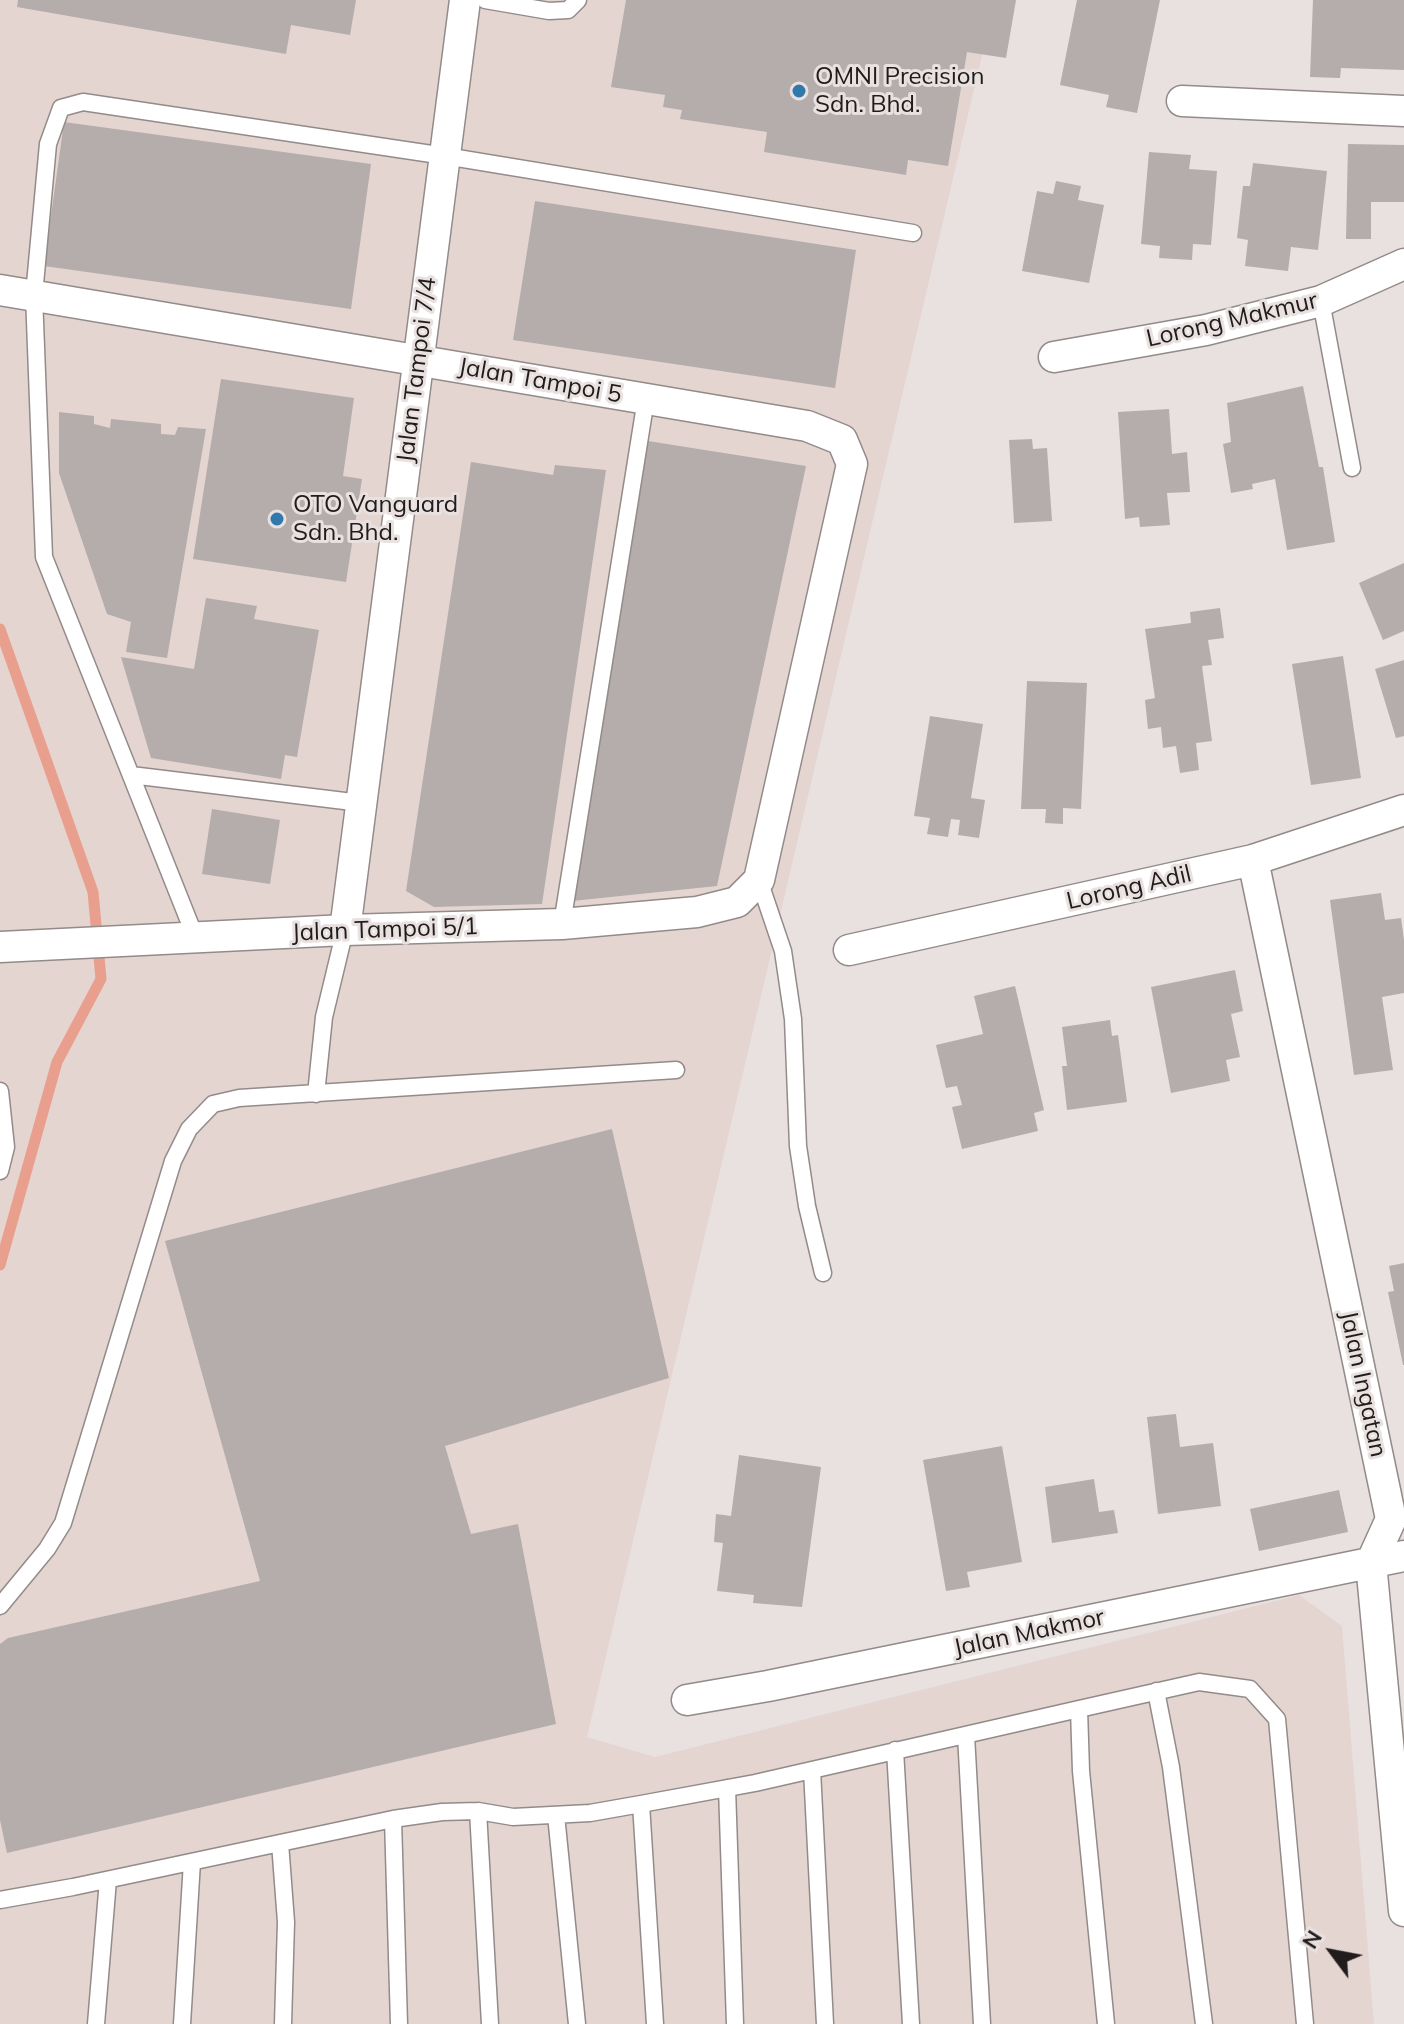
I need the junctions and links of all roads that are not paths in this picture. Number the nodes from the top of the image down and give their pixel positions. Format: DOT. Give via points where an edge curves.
graph roads {
  1 [pos="465,0"];
  2 [pos="485,0"];
  3 [pos="578,0"];
  4 [pos="1182,101"];
  5 [pos="1404,111"];
  6 [pos="445,156"];
  7 [pos="913,233"];
  8 [pos="1404,264"];
  9 [pos="17,292"];
  10 [pos="1321,301"];
  11 [pos="1054,357"];
  12 [pos="419,360"];
  13 [pos="646,399"];
  14 [pos="1352,468"];
  15 [pos="131,775"];
  16 [pos="361,803"];
  17 [pos="1404,810"];
  18 [pos="1253,860"];
  19 [pos="759,880"];
  20 [pos="562,924"];
  21 [pos="345,930"];
  22 [pos="183,939"];
  23 [pos="0,947"];
  24 [pos="849,950"];
  25 [pos="676,1070"];
  26 [pos="0,1091"];
  27 [pos="316,1094"];
  28 [pos="0,1171"];
  29 [pos="823,1273"];
  30 [pos="1404,1556"];
  31 [pos="1371,1563"];
  32 [pos="0,1606"];
  33 [pos="1156,1691"];
  34 [pos="687,1700"];
  35 [pos="1079,1709"];
  36 [pos="966,1735"];
  37 [pos="895,1750"];
  38 [pos="812,1770"];
  39 [pos="727,1788"];
  40 [pos="641,1804"];
  41 [pos="478,1811"];
  42 [pos="556,1815"];
  43 [pos="393,1819"];
  44 [pos="280,1843"];
  45 [pos="192,1862"];
  46 [pos="108,1880"];
  47 [pos="0,1900"];
  48 [pos="1404,1911"];
  49 [pos="96,2024"];
  50 [pos="182,2024"];
  51 [pos="283,2024"];
  52 [pos="399,2024"];
  53 [pos="490,2024"];
  54 [pos="577,2024"];
  55 [pos="655,2024"];
  56 [pos="735,2024"];
  57 [pos="825,2024"];
  58 [pos="911,2024"];
  59 [pos="982,2024"];
  60 [pos="1106,2024"];
  61 [pos="1204,2024"];
  62 [pos="1305,2024"];
  1 -- 6 [label="street, Jalan Tampoi 7/4"];
  2 -- 3 [label="lane" via="549,11 568,10"];
  4 -- 5 [label="street"];
  6 -- 7 [label="lane"];
  6 -- 9 [label="lane" via="83,102 61,108 48,144"];
  6 -- 12 [label="street, Jalan Tampoi 7/4"];
  8 -- 10 [label="street, Lorong Makmur"];
  9 -- 12 [label="street, Jalan Tampoi 5"];
  9 -- 15 [label="lane" via="44,557"];
  10 -- 11 [label="street, Lorong Makmur" via="1206,330"];
  10 -- 14 [label="lane"];
  12 -- 13 [label="street, Jalan Tampoi 5"];
  12 -- 16 [label="street, Jalan Tampoi 7/4"];
  13 -- 19 [label="street, Jalan Tampoi 5" via="807,426 842,440 852,464"];
  13 -- 20 [label="lane"];
  15 -- 16 [label="lane"];
  15 -- 22 [label="lane"];
  16 -- 21 [label="street, Jalan Tampoi 7/4"];
  17 -- 18 [label="street, Lorong Adil"];
  18 -- 24 [label="street, Lorong Adil"];
  18 -- 31 [label="street, Jalan Ingatan" via="1391,1519"];
  19 -- 20 [label="street, Jalan Tampoi 5/1" via="737,902 697,912"];
  19 -- 29 [label="lane" via="783,951 793,1019 798,1146"];
  20 -- 21 [label="street, Jalan Tampoi 5/1"];
  21 -- 22 [label="street, Jalan Tampoi 5/1"];
  21 -- 27 [label="lane" via="324,1017"];
  22 -- 23 [label="street, Jalan Tampoi 5/1"];
  25 -- 27 [label="lane"];
  26 -- 28 [label="lane" via="6,1147"];
  27 -- 32 [label="lane" via="213,1104 189,1129 173,1161 63,1523"];
  30 -- 31 [label="street, Jalan Makmor"];
  31 -- 34 [label="street, Jalan Makmor"];
  31 -- 48 [label="street, Jalan Ingatan"];
  33 -- 35 [label="lane"];
  33 -- 61 [label="lane" via="1171,1767"];
  33 -- 62 [label="lane" via="1199,1682 1250,1689 1277,1719"];
  35 -- 36 [label="lane"];
  35 -- 60 [label="lane"];
  36 -- 37 [label="lane"];
  36 -- 59 [label="lane"];
  37 -- 38 [label="lane"];
  37 -- 58 [label="lane"];
  38 -- 39 [label="lane"];
  38 -- 57 [label="lane"];
  39 -- 40 [label="lane"];
  39 -- 56 [label="lane"];
  40 -- 42 [label="lane"];
  40 -- 55 [label="lane"];
  41 -- 42 [label="lane" via="513,1817"];
  41 -- 43 [label="lane"];
  41 -- 53 [label="lane"];
  42 -- 54 [label="lane"];
  43 -- 44 [label="lane"];
  43 -- 52 [label="lane"];
  44 -- 45 [label="lane"];
  44 -- 51 [label="lane" via="286,1922"];
  45 -- 46 [label="lane"];
  45 -- 50 [label="lane"];
  46 -- 47 [label="lane"];
  46 -- 49 [label="lane"];
}
